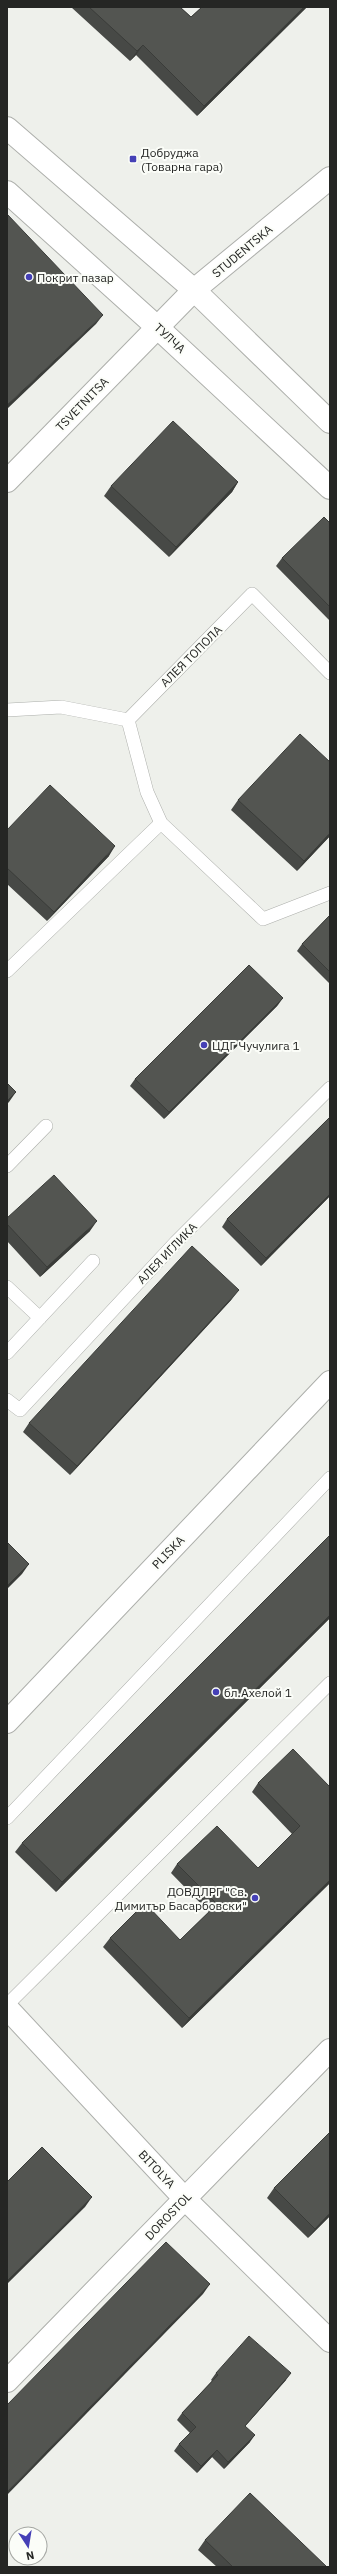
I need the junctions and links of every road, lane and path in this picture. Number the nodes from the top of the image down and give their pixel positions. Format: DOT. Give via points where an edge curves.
graph roads {
  1 [pos="7,128"];
  2 [pos="330,178"];
  3 [pos="7,192"];
  4 [pos="194,290"];
  5 [pos="157,327"];
  6 [pos="330,422"];
  7 [pos="7,481"];
  8 [pos="330,488"];
  9 [pos="330,673"];
  10 [pos="7,710"];
  11 [pos="128,720"];
  12 [pos="160,823"];
  13 [pos="330,893"];
  14 [pos="7,971"];
  15 [pos="330,1088"];
  16 [pos="46,1126"];
  17 [pos="7,1166"];
  18 [pos="93,1262"];
  19 [pos="7,1287"];
  20 [pos="40,1318"];
  21 [pos="7,1353"];
  22 [pos="330,1382"];
  23 [pos="7,1400"];
  24 [pos="330,1478"];
  25 [pos="330,1683"];
  26 [pos="7,1722"];
  27 [pos="7,1818"];
  28 [pos="7,2005"];
  29 [pos="7,2008"];
  30 [pos="330,2050"];
  31 [pos="184,2199"];
  32 [pos="330,2341"];
  33 [pos="7,2381"];
  1 -- 4 [label="main road"];
  2 -- 4 [label="main road, STUDENTSKA"];
  3 -- 5 [label="main road, ТУЛЧА"];
  4 -- 5 [label="main road, STUDENTSKA"];
  4 -- 6 [label="main road"];
  5 -- 7 [label="main road, TSVETNITSA"];
  5 -- 8 [label="main road, ТУЛЧА"];
  9 -- 11 [label="lane, АЛЕЯ ТОПОЛА" via="252,594"];
  10 -- 11 [label="lane" via="61,707"];
  11 -- 12 [label="lane" via="147,792"];
  12 -- 13 [label="lane" via="263,919"];
  12 -- 14 [label="lane"];
  15 -- 23 [label="lane, АЛЕЯ ИГЛИКА" via="176,1242 20,1410"];
  16 -- 17 [label="lane"];
  18 -- 20 [label="lane"];
  19 -- 20 [label="lane"];
  20 -- 21 [label="lane"];
  22 -- 26 [label="main road, PLISKA"];
  24 -- 27 [label="lane"];
  25 -- 28 [label="lane"];
  29 -- 31 [label="main road, BITOLYA"];
  30 -- 31 [label="main road, DOROSTOL"];
  31 -- 32 [label="main road, BITOLYA"];
  31 -- 33 [label="main road, DOROSTOL"];
}
